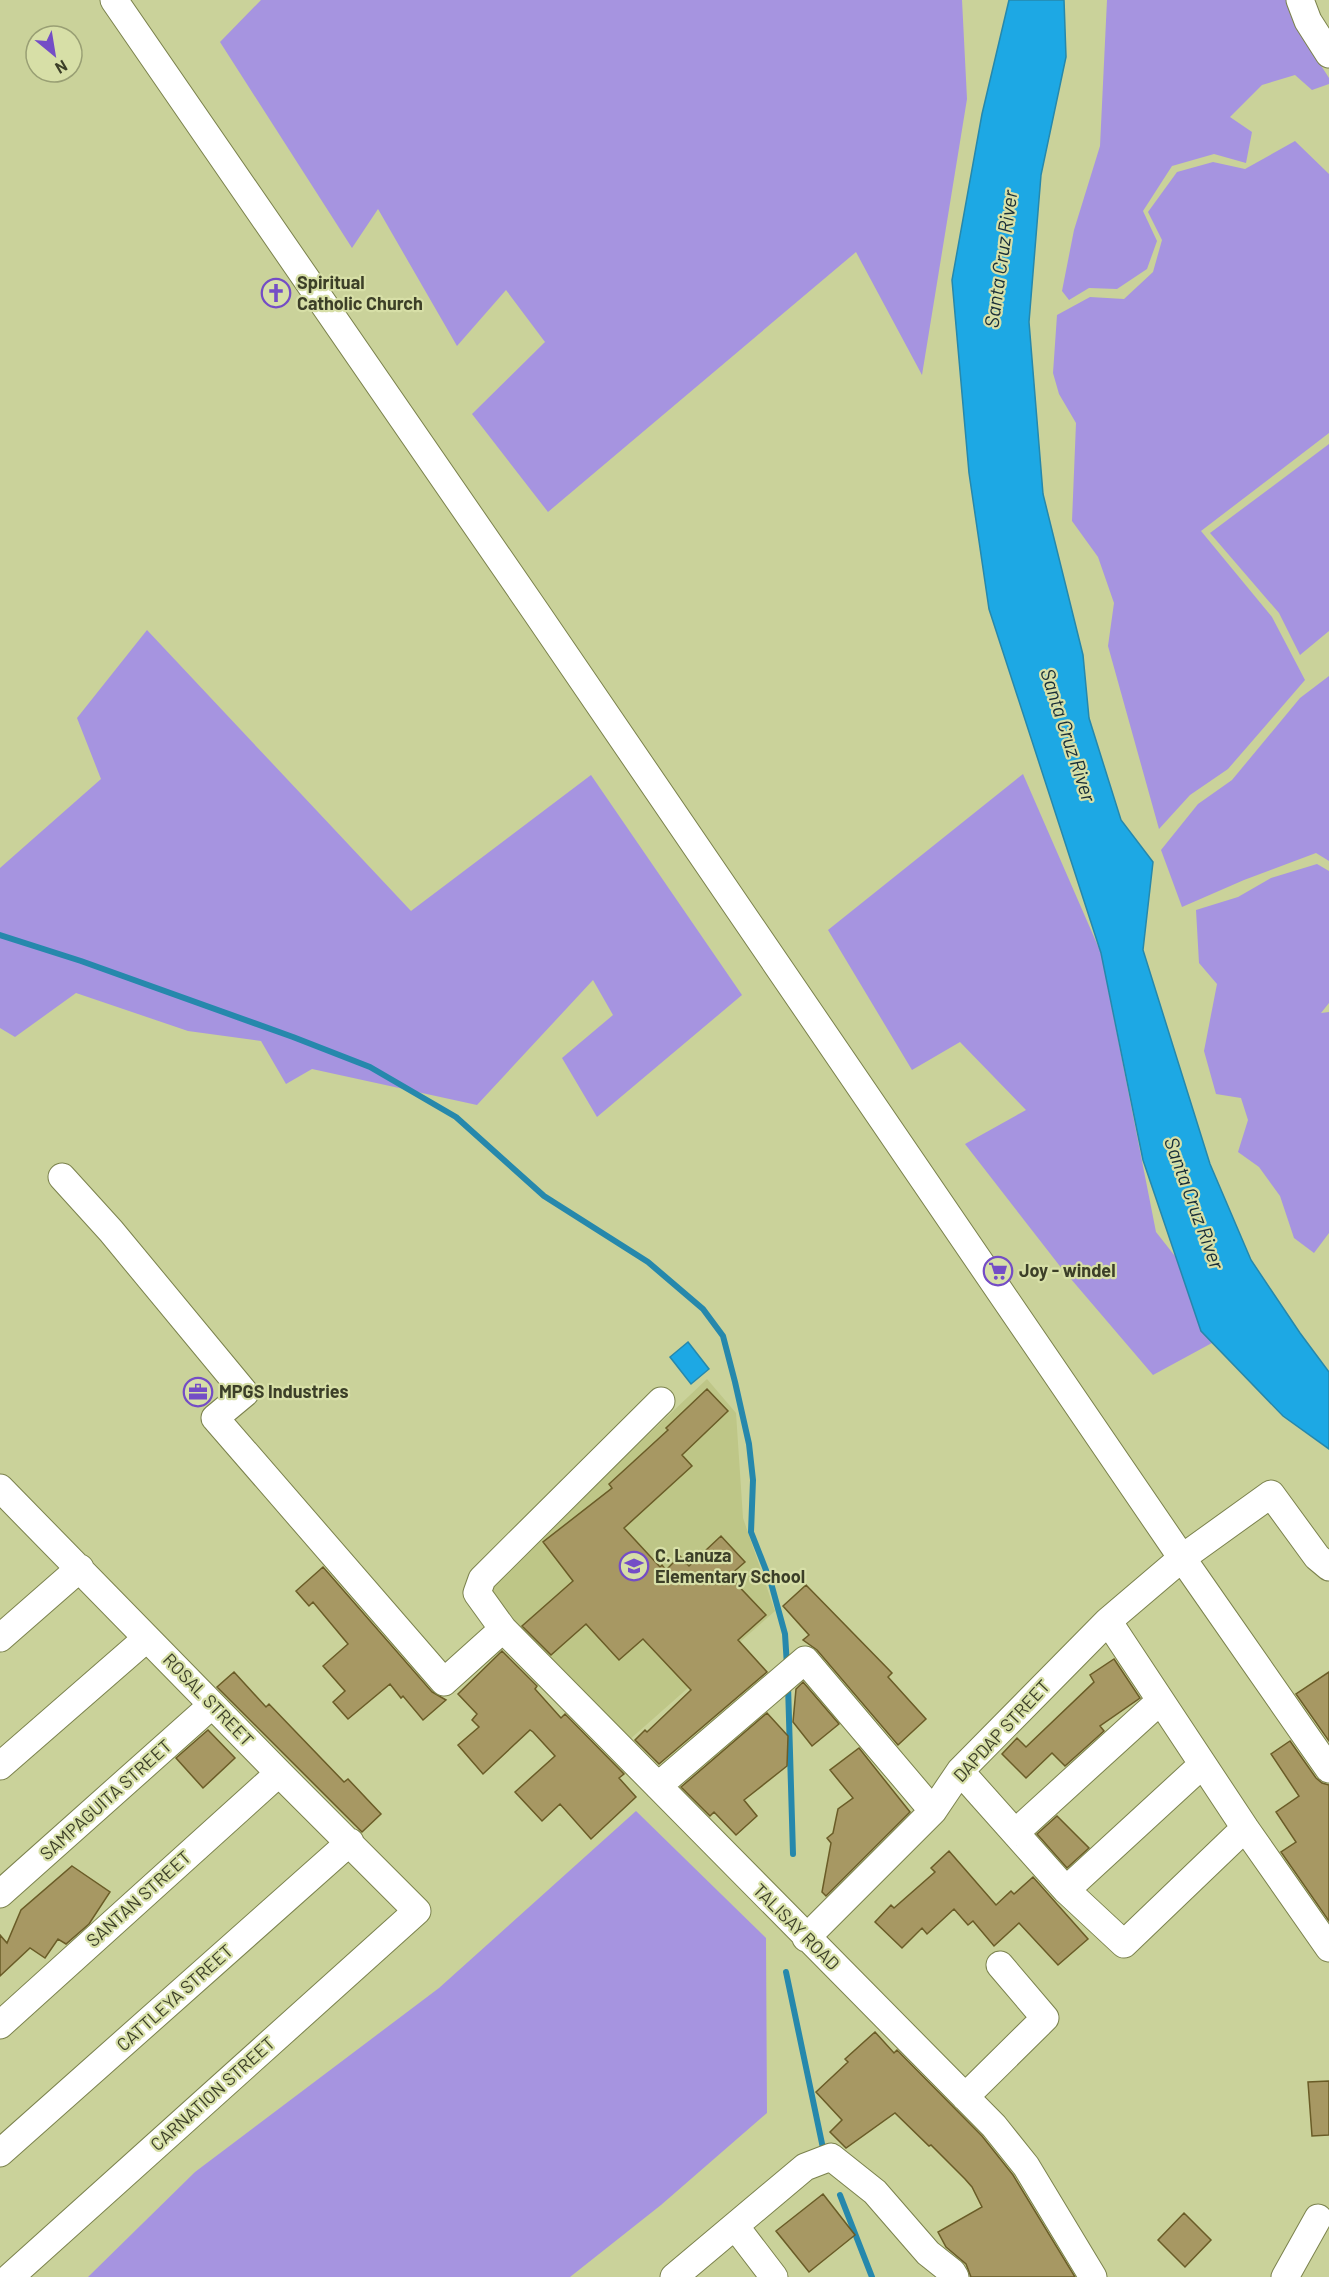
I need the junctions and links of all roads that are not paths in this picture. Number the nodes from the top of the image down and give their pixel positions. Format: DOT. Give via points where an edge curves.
graph roads {
  1 [pos="114,0"];
  2 [pos="1300,0"];
  3 [pos="1329,54"];
  4 [pos="62,1177"];
  5 [pos="661,1401"];
  6 [pos="6,1505"];
  7 [pos="1182,1558"];
  8 [pos="1329,1567"];
  9 [pos="80,1568"];
  10 [pos="1108,1621"];
  11 [pos="503,1629"];
  12 [pos="0,1638"];
  13 [pos="147,1638"];
  14 [pos="1160,1701"];
  15 [pos="212,1705"];
  16 [pos="1202,1765"];
  17 [pos="0,1766"];
  18 [pos="1329,1769"];
  19 [pos="960,1771"];
  20 [pos="279,1773"];
  21 [pos="658,1786"];
  22 [pos="933,1811"];
  23 [pos="1245,1828"];
  24 [pos="1016,1832"];
  25 [pos="350,1842"];
  26 [pos="1066,1890"];
  27 [pos="0,1894"];
  28 [pos="417,1911"];
  29 [pos="806,1938"];
  30 [pos="1329,1948"];
  31 [pos="1000,1965"];
  32 [pos="0,2025"];
  33 [pos="964,2097"];
  34 [pos="0,2153"];
  35 [pos="1318,2218"];
  36 [pos="735,2226"];
  37 [pos="10,2277"];
  38 [pos="674,2277"];
  39 [pos="774,2277"];
  40 [pos="955,2277"];
  41 [pos="1093,2277"];
  42 [pos="1285,2277"];
  1 -- 7 [label="street"];
  2 -- 3 [label="street"];
  4 -- 11 [label="street" via="245,1393 216,1418 444,1682"];
  5 -- 11 [label="street, TALISAY ROAD" via="482,1579 477,1593"];
  6 -- 9 [label="street, ROSAL STREET"];
  7 -- 8 [label="street, DAPDAP STREET" via="1271,1494 1311,1550"];
  7 -- 10 [label="street, DAPDAP STREET"];
  7 -- 18 [label="street"];
  9 -- 12 [label="street"];
  9 -- 13 [label="street, ROSAL STREET"];
  10 -- 14 [label="street"];
  10 -- 19 [label="street, DAPDAP STREET"];
  11 -- 21 [label="street, TALISAY ROAD"];
  13 -- 15 [label="street, ROSAL STREET"];
  13 -- 17 [label="street"];
  14 -- 16 [label="street"];
  14 -- 24 [label="street"];
  15 -- 20 [label="street, ROSAL STREET"];
  15 -- 27 [label="street, SAMPAGUITA STREET"];
  16 -- 23 [label="street"];
  16 -- 26 [label="street"];
  19 -- 22 [label="street, DAPDAP STREET"];
  19 -- 24 [label="street"];
  20 -- 25 [label="street, ROSAL STREET"];
  20 -- 32 [label="street, SANTAN STREET"];
  21 -- 22 [label="street" via="805,1660"];
  21 -- 29 [label="street, TALISAY ROAD"];
  22 -- 29 [label="street, DAPDAP STREET"];
  23 -- 26 [label="street" via="1124,1944"];
  23 -- 30 [label="street"];
  24 -- 26 [label="street"];
  25 -- 28 [label="street, ROSAL STREET"];
  25 -- 34 [label="street, CATTLEYA STREET"];
  28 -- 37 [label="street, CARNATION STREET"];
  29 -- 33 [label="street, TALISAY ROAD"];
  31 -- 33 [label="street" via="1045,2018"];
  33 -- 41 [label="street, TALISAY ROAD" via="1026,2166"];
  35 -- 42 [label="street"];
  36 -- 38 [label="street"];
  36 -- 39 [label="street"];
  36 -- 40 [label="street" via="805,2167 831,2157 875,2192 928,2253"];
}
